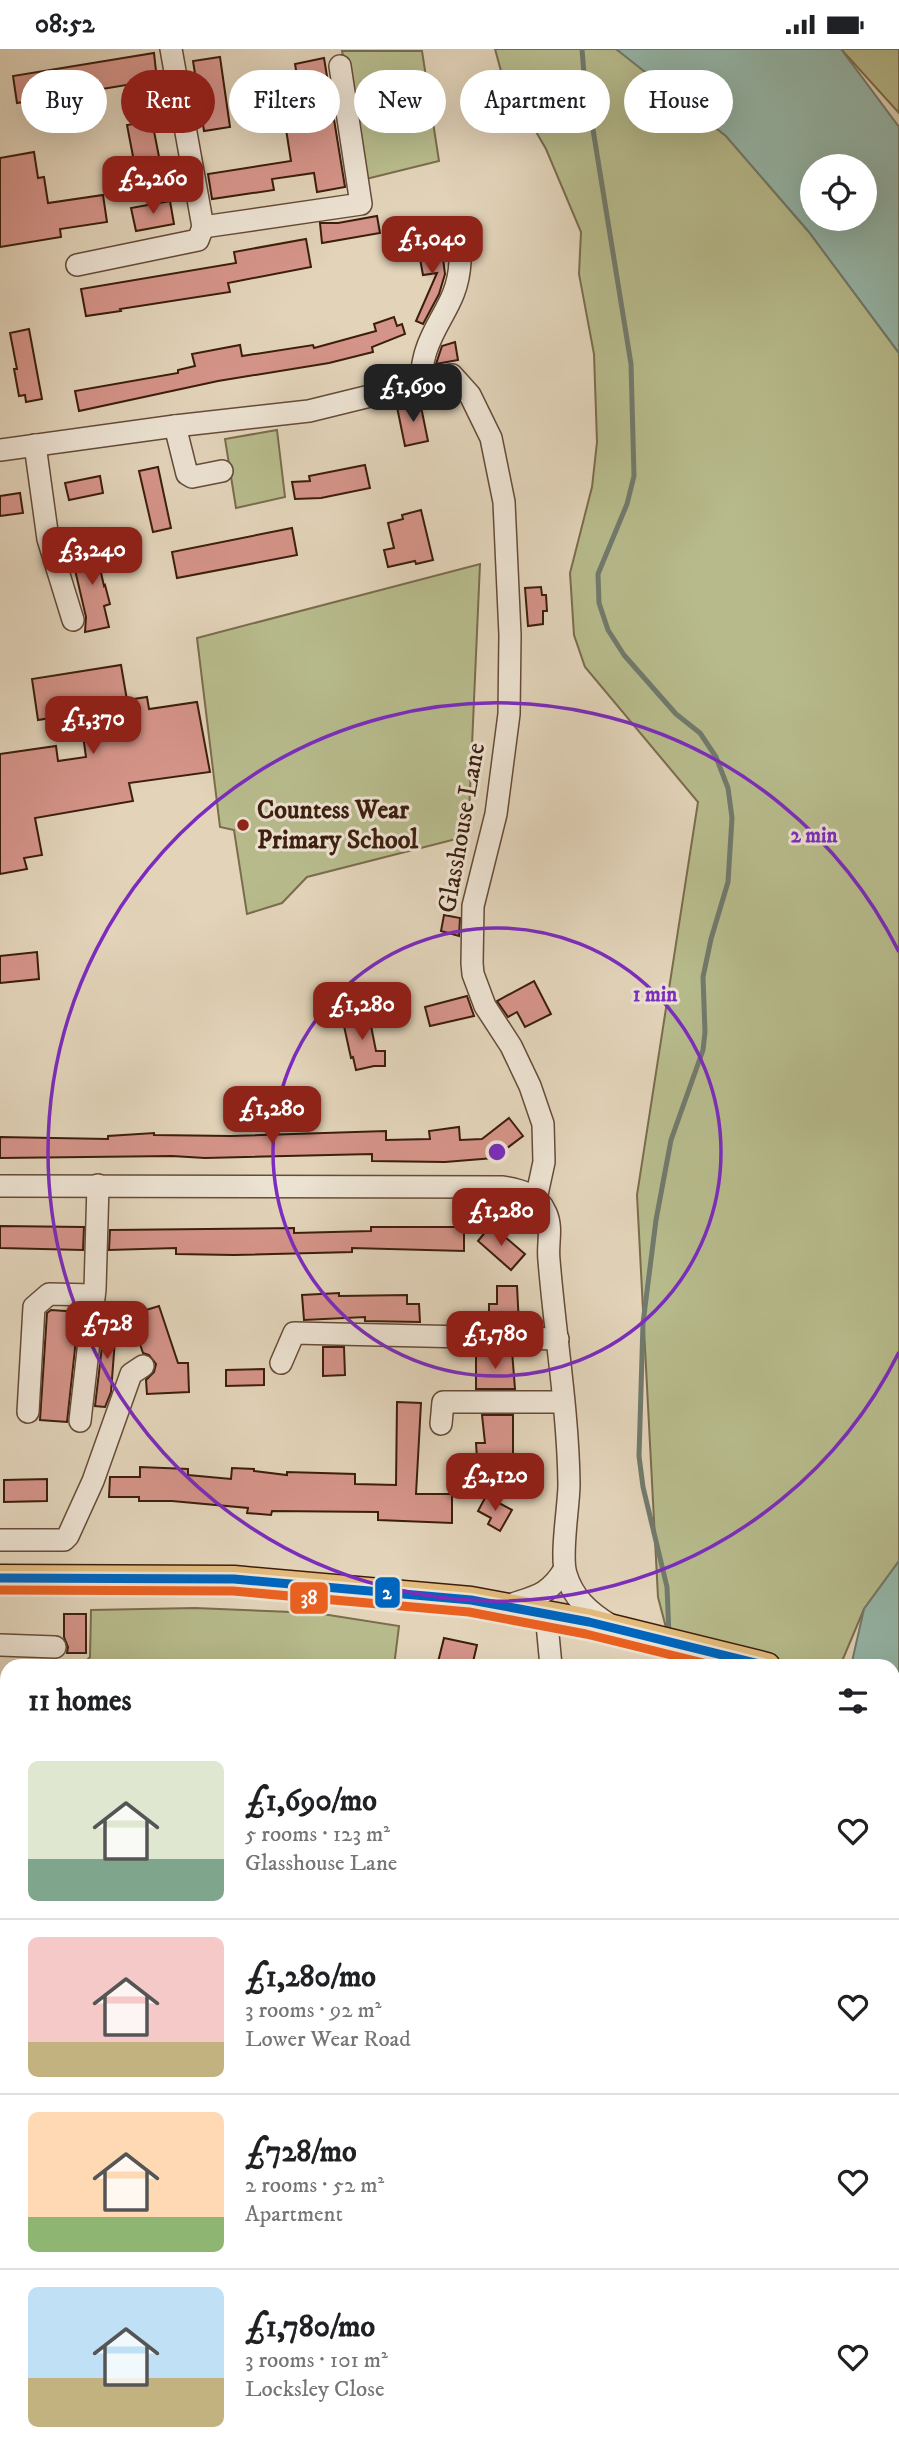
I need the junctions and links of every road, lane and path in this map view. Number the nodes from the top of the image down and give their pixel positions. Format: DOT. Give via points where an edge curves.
graph roads {
  1 [pos="172,49"];
  2 [pos="340,66"];
  3 [pos="203,227"];
  4 [pos="460,262"];
  5 [pos="76,265"];
  6 [pos="421,379"];
  7 [pos="174,426"];
  8 [pos="35,445"];
  9 [pos="0,450"];
  10 [pos="222,471"];
  11 [pos="74,620"];
  12 [pos="98,1185"];
  13 [pos="0,1186"];
  14 [pos="536,1199"];
  15 [pos="94,1295"];
  16 [pos="558,1339"];
  17 [pos="281,1363"];
  18 [pos="143,1366"];
  19 [pos="563,1402"];
  20 [pos="28,1412"];
  21 [pos="80,1421"];
  22 [pos="442,1424"];
  23 [pos="0,1540"];
  24 [pos="564,1570"];
  25 [pos="0,1578"];
  26 [pos="507,1606"];
  27 [pos="546,1613"];
  28 [pos="614,1628"];
  29 [pos="0,1645"];
  30 [pos="55,1647"];
  31 [pos="550,1659"];
  32 [pos="739,1659"];
  1 -- 3 [label="street"];
  2 -- 3 [label="street" via="361,204"];
  3 -- 5 [label="street" via="198,240"];
  4 -- 6 [label="street" via="456,290 426,350"];
  6 -- 7 [label="street, Glasshouse Lane" via="309,411"];
  6 -- 14 [label="street, Glasshouse Lane" via="452,375 470,395 491,438 505,502 509,714 496,814 473,906 472,963 485,1006 511,1046 543,1124 544,1162"];
  7 -- 8 [label="street, Glasshouse Lane"];
  7 -- 10 [label="street" via="187,474"];
  8 -- 9 [label="street, Glasshouse Lane"];
  8 -- 11 [label="street" via="48,539"];
  12 -- 13 [label="street"];
  12 -- 14 [label="street" via="503,1187"];
  12 -- 15 [label="street"];
  14 -- 16 [label="street" via="550,1229 548,1257"];
  15 -- 20 [label="street" via="49,1294 34,1307"];
  15 -- 21 [label="street"];
  16 -- 17 [label="street" via="294,1325"];
  16 -- 19 [label="street"];
  18 -- 23 [label="street" via="131,1374 80,1515 68,1536 64,1540"];
  19 -- 22 [label="street" via="443,1402"];
  19 -- 24 [label="street" via="569,1485"];
  24 -- 26 [label="street" via="548,1590"];
  24 -- 28 [label="street" via="575,1596"];
  25 -- 26 [label="main road" via="234,1579"];
  26 -- 27 [label="main road"];
  27 -- 28 [label="main road"];
  27 -- 31 [label="street"];
  28 -- 32 [label="main road"];
  29 -- 30 [label="street"];
}
